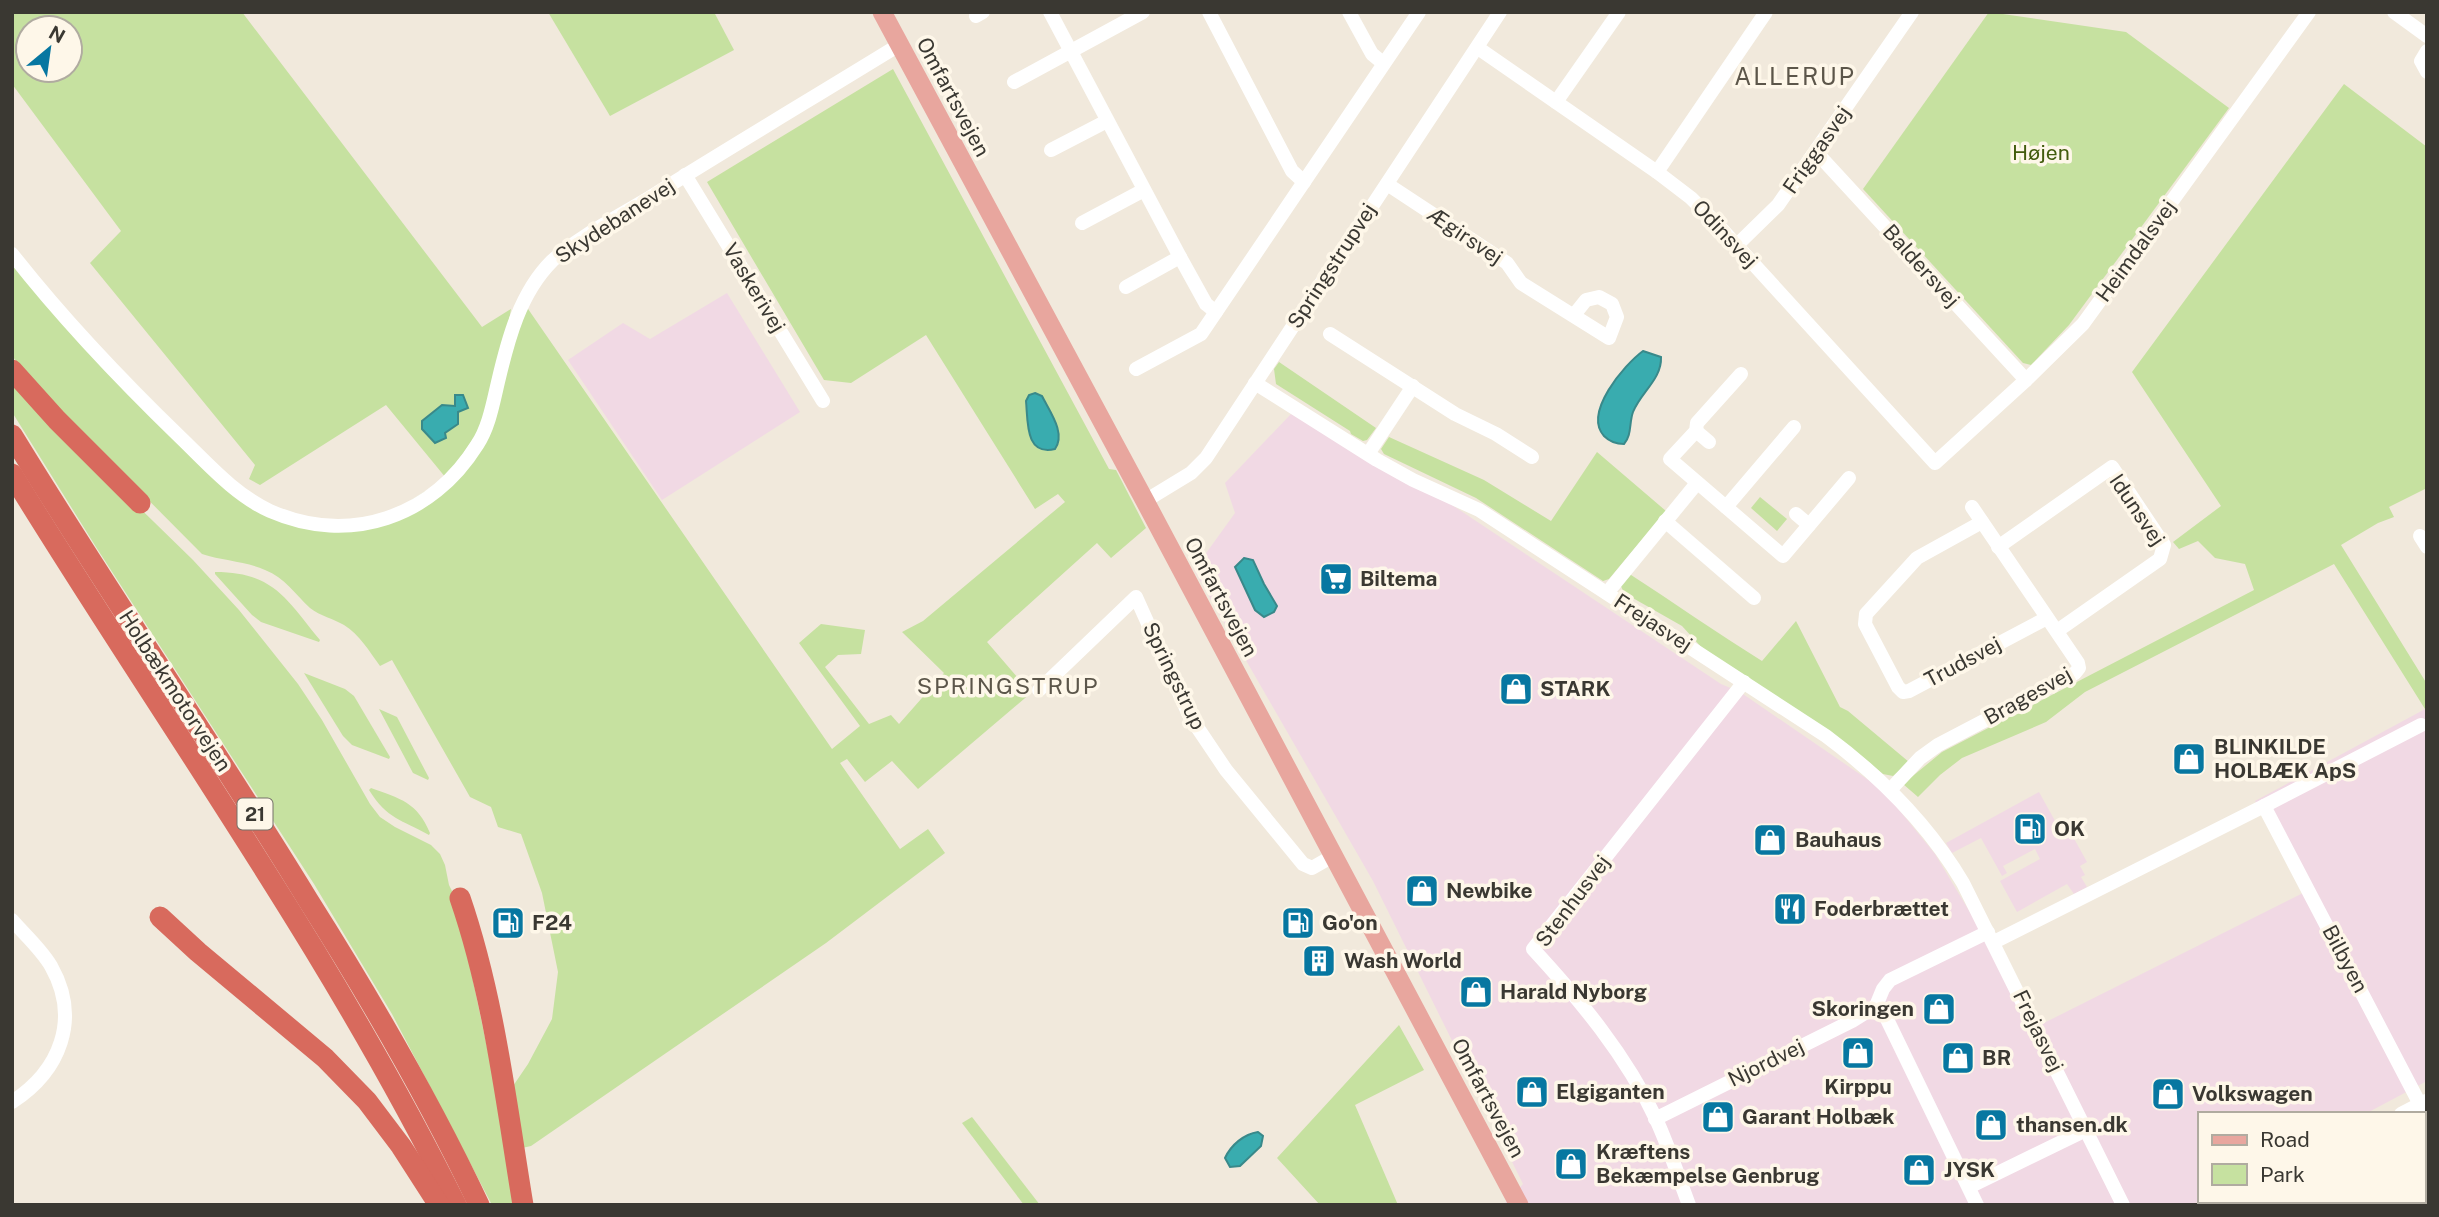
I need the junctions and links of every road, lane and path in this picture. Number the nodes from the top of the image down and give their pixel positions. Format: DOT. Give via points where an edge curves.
graph roads {
  1 [pos="882,12"];
  2 [pos="1050,12"];
  3 [pos="1143,12"];
  4 [pos="1209,12"];
  5 [pos="1349,12"];
  6 [pos="1419,12"];
  7 [pos="1500,12"];
  8 [pos="1619,12"];
  9 [pos="1766,12"];
  10 [pos="1912,12"];
  11 [pos="2309,12"];
  12 [pos="2394,12"];
  13 [pos="2427,37"];
  14 [pos="899,45"];
  15 [pos="1478,48"];
  16 [pos="1071,51"];
  17 [pos="2427,51"];
  18 [pos="1383,63"];
  19 [pos="2427,72"];
  20 [pos="1014,82"];
  21 [pos="1556,102"];
  22 [pos="1107,121"];
  23 [pos="1051,150"];
  24 [pos="1816,152"];
  25 [pos="1657,172"];
  26 [pos="685,175"];
  27 [pos="1304,182"];
  28 [pos="1387,184"];
  29 [pos="1144,190"];
  30 [pos="1082,223"];
  31 [pos="1737,246"];
  32 [pos="12,254"];
  33 [pos="1180,257"];
  34 [pos="1126,287"];
  35 [pos="1216,312"];
  36 [pos="1574,315"];
  37 [pos="1330,334"];
  38 [pos="1136,369"];
  39 [pos="12,370"];
  40 [pos="1741,374"];
  41 [pos="2026,380"];
  42 [pos="1255,383"];
  43 [pos="1413,386"];
  44 [pos="823,401"];
  45 [pos="1794,427"];
  46 [pos="1696,430"];
  47 [pos="12,435"];
  48 [pos="1709,442"];
  49 [pos="1368,454"];
  50 [pos="1532,457"];
  51 [pos="1934,463"];
  52 [pos="12,474"];
  53 [pos="1849,478"];
  54 [pos="1697,483"];
  55 [pos="1145,501"];
  56 [pos="140,503"];
  57 [pos="1726,507"];
  58 [pos="1972,507"];
  59 [pos="1796,514"];
  60 [pos="1665,521"];
  61 [pos="1982,522"];
  62 [pos="1809,525"];
  63 [pos="1998,547"];
  64 [pos="1607,593"];
  65 [pos="1754,598"];
  66 [pos="2048,618"];
  67 [pos="2057,631"];
  68 [pos="1744,682"];
  69 [pos="1039,690"];
  70 [pos="2421,725"];
  71 [pos="1891,789"];
  72 [pos="2264,806"];
  73 [pos="1333,856"];
  74 [pos="460,898"];
  75 [pos="160,916"];
  76 [pos="12,920"];
  77 [pos="1991,937"];
  78 [pos="1875,1006"];
  79 [pos="12,1102"];
  80 [pos="2424,1108"];
  81 [pos="1656,1119"];
  82 [pos="2087,1130"];
  83 [pos="1969,1187"];
  84 [pos="439,1205"];
  85 [pos="456,1205"];
  86 [pos="479,1205"];
  87 [pos="523,1205"];
  88 [pos="1519,1205"];
  89 [pos="1689,1205"];
  90 [pos="1977,1205"];
  91 [pos="2123,1205"];
  1 -- 14 [label="main road, Omfartsvejen"];
  2 -- 16 [label="street"];
  3 -- 16 [label="street"];
  4 -- 27 [label="street" via="1292,171"];
  5 -- 18 [label="street" via="1372,54"];
  6 -- 18 [label="street"];
  7 -- 15 [label="street, Springstrupvej"];
  8 -- 21 [label="street"];
  9 -- 25 [label="street"];
  10 -- 24 [label="street, Friggasvej"];
  11 -- 41 [label="street, Heimdalsvej" via="2083,324"];
  12 -- 13 [label="street"];
  14 -- 26 [label="street, Skydebanevej"];
  14 -- 55 [label="main road, Omfartsvejen"];
  15 -- 21 [label="street, Odinsvej"];
  15 -- 28 [label="street, Springstrupvej"];
  16 -- 20 [label="street"];
  16 -- 22 [label="street"];
  17 -- 19 [label="street" via="2421,61"];
  18 -- 27 [label="street"];
  21 -- 25 [label="street, Odinsvej"];
  22 -- 23 [label="street"];
  22 -- 29 [label="street"];
  24 -- 31 [label="street, Friggasvej" via="1772,213"];
  24 -- 41 [label="street, Baldersvej"];
  25 -- 31 [label="street, Odinsvej" via="1699,205"];
  26 -- 32 [label="street, Skydebanevej" via="554,259 531,287 518,314 486,429 468,459 422,503 361,525 303,522 244,496 112,369"];
  26 -- 44 [label="street, Vaskerivej"];
  27 -- 35 [label="street"];
  28 -- 36 [label="street, Ægirsvej" via="1507,263 1521,283"];
  28 -- 42 [label="street, Springstrupvej"];
  29 -- 30 [label="street"];
  29 -- 33 [label="street"];
  31 -- 51 [label="street, Odinsvej"];
  33 -- 34 [label="street"];
  33 -- 35 [label="street" via="1206,304"];
  35 -- 38 [label="street" via="1201,334"];
  37 -- 43 [label="street"];
  39 -- 56 [label="highway"];
  40 -- 46 [label="street" via="1697,423"];
  41 -- 51 [label="street, Heimdalsvej"];
  42 -- 49 [label="street, Frejasvej"];
  42 -- 55 [label="street, Springstrupvej" via="1200,464"];
  43 -- 49 [label="street"];
  43 -- 50 [label="street"];
  45 -- 57 [label="street"];
  46 -- 48 [label="street"];
  46 -- 54 [label="street" via="1670,459"];
  47 -- 86 [label="highway, Holbækmotorvejen / 21" via="343,956"];
  49 -- 64 [label="street, Frejasvej" via="1467,503"];
  52 -- 85 [label="highway, Holbækmotorvejen / 21" via="320,957"];
  53 -- 62 [label="street"];
  54 -- 57 [label="street"];
  54 -- 60 [label="street"];
  55 -- 73 [label="main road, Omfartsvejen"];
  57 -- 62 [label="street" via="1783,555"];
  58 -- 61 [label="street, Bragesvej"];
  59 -- 62 [label="street"];
  60 -- 64 [label="street"];
  60 -- 65 [label="street"];
  61 -- 63 [label="street, Bragesvej"];
  61 -- 66 [label="street, Trudsvej" via="1917,558 1866,614 1865,624 1898,687 1909,691"];
  63 -- 66 [label="street, Bragesvej"];
  63 -- 67 [label="street, Idunsvej" via="2112,467 2164,545 2164,553"];
  64 -- 68 [label="street, Frejasvej"];
  66 -- 67 [label="street, Bragesvej"];
  67 -- 71 [label="street, Bragesvej" via="2078,663 2075,673 1938,745"];
  68 -- 71 [label="street, Frejasvej" via="1826,736"];
  68 -- 81 [label="street, Stenhusvej" via="1533,949 1595,1021"];
  69 -- 73 [label="street, Springstrup" via="1136,597 1184,705 1226,769 1303,864 1312,868"];
  70 -- 72 [label="street"];
  71 -- 77 [label="street, Frejasvej" via="1943,852"];
  72 -- 77 [label="street"];
  72 -- 80 [label="street, Bilbyen"];
  73 -- 88 [label="main road, Omfartsvejen"];
  74 -- 87 [label="highway" via="488,998"];
  75 -- 84 [label="highway" via="316,1050 367,1101"];
  76 -- 79 [label="street" via="49,963 65,1005 59,1049 43,1077"];
  77 -- 78 [label="street" via="1890,980"];
  77 -- 82 [label="street, Frejasvej"];
  78 -- 81 [label="street, Njordvej"];
  78 -- 83 [label="street" via="1883,1011"];
  81 -- 89 [label="street, Stenhusvej"];
  82 -- 83 [label="street"];
  82 -- 91 [label="street, Frejasvej"];
  83 -- 90 [label="street"];
}
